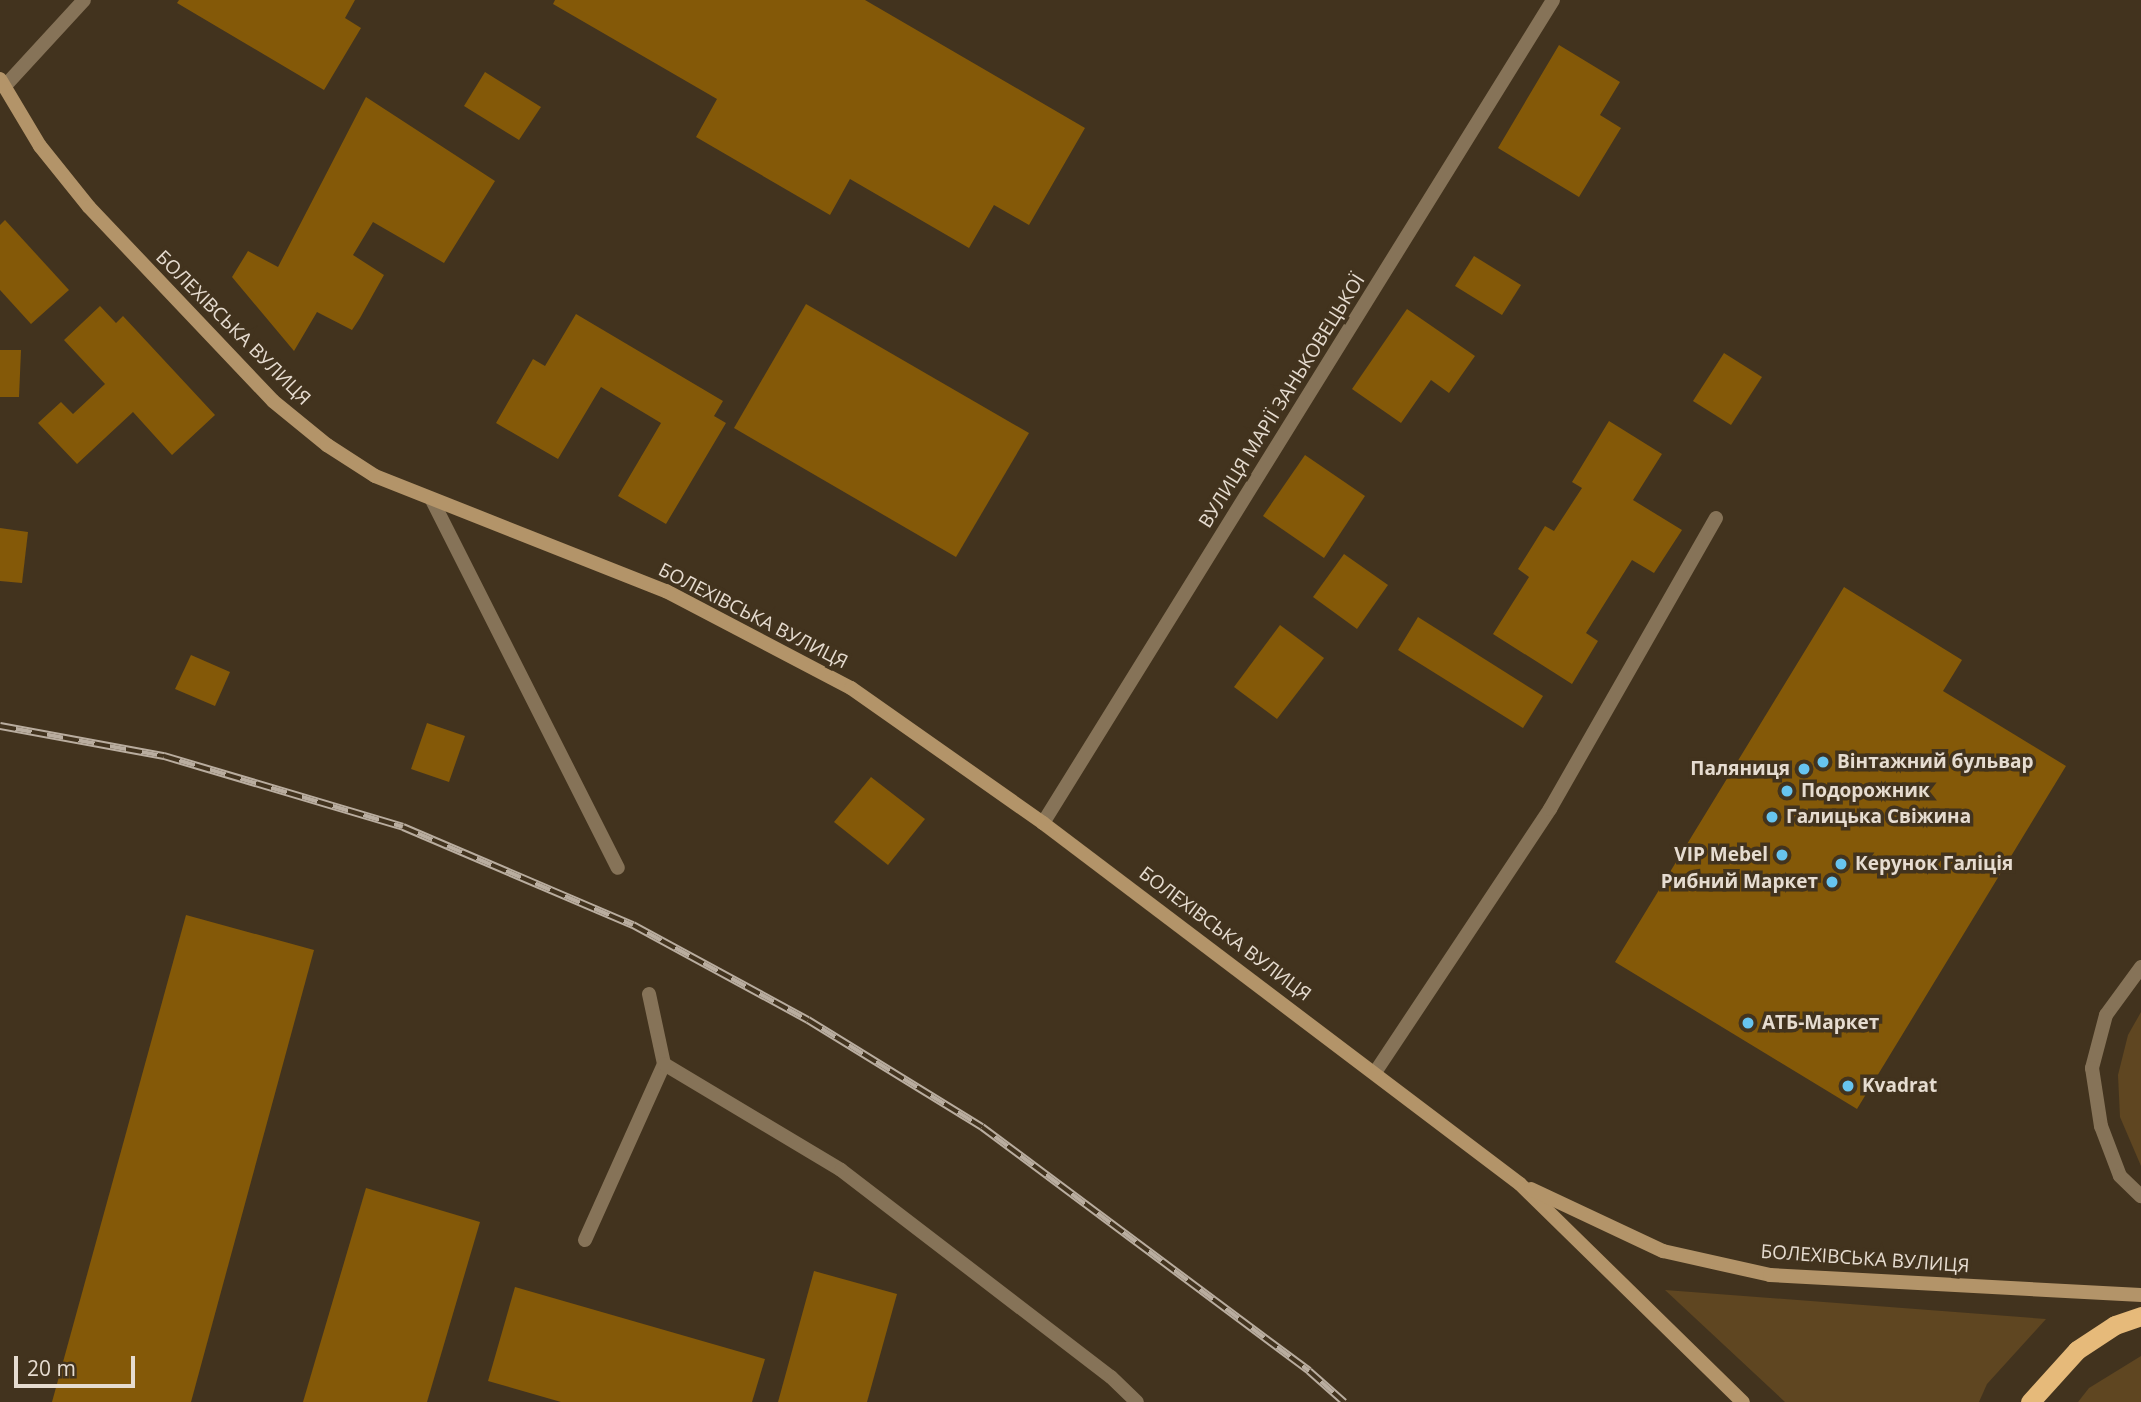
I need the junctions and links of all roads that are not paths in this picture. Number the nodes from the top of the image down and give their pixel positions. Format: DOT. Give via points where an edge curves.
graph roads {
  1 [pos="84,0"];
  2 [pos="1553,0"];
  3 [pos="2,83"];
  4 [pos="432,500"];
  5 [pos="1716,518"];
  6 [pos="1043,823"];
  7 [pos="618,868"];
  8 [pos="2141,967"];
  9 [pos="649,994"];
  10 [pos="664,1064"];
  11 [pos="1376,1071"];
  12 [pos="1520,1184"];
  13 [pos="2141,1196"];
  14 [pos="585,1240"];
  15 [pos="2141,1295"];
  16 [pos="2141,1316"];
  17 [pos="1137,1402"];
  18 [pos="1743,1402"];
  19 [pos="2030,1402"];
  1 -- 3 [label="street"];
  2 -- 6 [label="street, ВУЛИЦЯ МАРІЇ ЗАНЬКОВЕЦЬКОЇ"];
  3 -- 4 [label="main road, БОЛЕХІВСЬКА ВУЛИЦЯ" via="40,146 89,206 273,401 375,476"];
  4 -- 6 [label="main road, БОЛЕХІВСЬКА ВУЛИЦЯ" via="666,591 851,688"];
  4 -- 7 [label="street"];
  5 -- 11 [label="street" via="1550,809"];
  6 -- 11 [label="main road, БОЛЕХІВСЬКА ВУЛИЦЯ"];
  8 -- 13 [label="street" via="2106,1015 2092,1068 2101,1126 2120,1176"];
  9 -- 10 [label="street"];
  10 -- 14 [label="street"];
  10 -- 17 [label="street" via="841,1170 1111,1377"];
  11 -- 12 [label="main road, БОЛЕХІВСЬКА ВУЛИЦЯ"];
  12 -- 15 [label="main road, БОЛЕХІВСЬКА ВУЛИЦЯ" via="1663,1251 1770,1275"];
  12 -- 18 [label="main road, БОЛЕХІВСЬКА ВУЛИЦЯ"];
  16 -- 19 [label="highway" via="2115,1325 2077,1350"];
}
